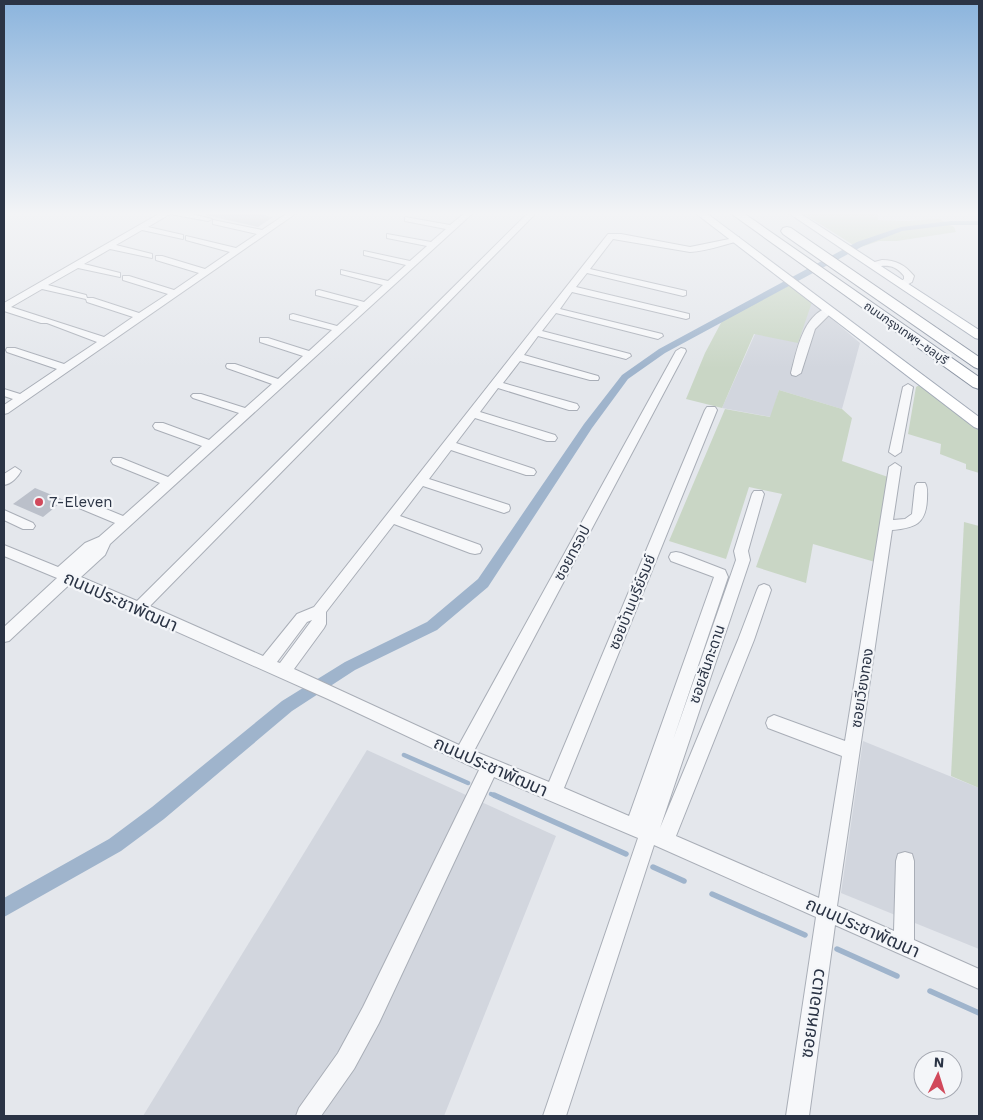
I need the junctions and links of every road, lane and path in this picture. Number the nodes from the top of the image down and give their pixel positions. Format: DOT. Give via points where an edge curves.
graph roads {
  1 [pos="180,264"];
  2 [pos="218,264"];
  3 [pos="412,264"];
  4 [pos="481,264"];
  5 [pos="589,264"];
  6 [pos="769,264"];
  7 [pos="810,264"];
  8 [pos="834,264"];
  9 [pos="871,264"];
  10 [pos="77,265"];
  11 [pos="585,270"];
  12 [pos="207,272"];
  13 [pos="344,272"];
  14 [pos="389,284"];
  15 [pos="41,286"];
  16 [pos="571,289"];
  17 [pos="176,293"];
  18 [pos="319,293"];
  19 [pos="683,293"];
  20 [pos="365,305"];
  21 [pos="4,308"];
  22 [pos="554,310"];
  23 [pos="829,310"];
  24 [pos="686,316"];
  25 [pos="141,317"];
  26 [pos="293,317"];
  27 [pos="338,329"];
  28 [pos="537,333"];
  29 [pos="979,335"];
  30 [pos="658,336"];
  31 [pos="264,340"];
  32 [pos="105,342"];
  33 [pos="11,350"];
  34 [pos="681,351"];
  35 [pos="310,355"];
  36 [pos="626,356"];
  37 [pos="518,357"];
  38 [pos="979,364"];
  39 [pos="231,366"];
  40 [pos="66,368"];
  41 [pos="796,373"];
  42 [pos="594,378"];
  43 [pos="279,383"];
  44 [pos="496,384"];
  45 [pos="979,384"];
  46 [pos="908,387"];
  47 [pos="4,392"];
  48 [pos="197,396"];
  49 [pos="22,398"];
  50 [pos="573,406"];
  51 [pos="4,410"];
  52 [pos="711,410"];
  53 [pos="246,412"];
  54 [pos="473,414"];
  55 [pos="979,424"];
  56 [pos="159,426"];
  57 [pos="551,438"];
  58 [pos="210,445"];
  59 [pos="449,445"];
  60 [pos="117,461"];
  61 [pos="15,471"];
  62 [pos="530,472"];
  63 [pos="421,480"];
  64 [pos="4,481"];
  65 [pos="169,482"];
  66 [pos="921,486"];
  67 [pos="758,494"];
  68 [pos="84,504"];
  69 [pos="504,508"];
  70 [pos="6,518"];
  71 [pos="392,518"];
  72 [pos="125,522"];
  73 [pos="28,526"];
  74 [pos="887,526"];
  75 [pos="475,549"];
  76 [pos="4,550"];
  77 [pos="676,557"];
  78 [pos="66,576"];
  79 [pos="764,590"];
  80 [pos="139,608"];
  81 [pos="319,611"];
  82 [pos="4,636"];
  83 [pos="266,664"];
  84 [pos="282,672"];
  85 [pos="774,723"];
  86 [pos="852,752"];
  87 [pos="463,755"];
  88 [pos="490,767"];
  89 [pos="553,793"];
  90 [pos="650,833"];
  91 [pos="905,861"];
  92 [pos="827,910"];
  93 [pos="904,945"];
  94 [pos="979,979"];
  95 [pos="307,1116"];
  96 [pos="554,1116"];
  97 [pos="798,1116"];
  1 -- 12 [label="street"];
  2 -- 12 [label="street"];
  3 -- 14 [label="street"];
  4 -- 80 [label="street"];
  5 -- 11 [label="street"];
  6 -- 23 [label="main road"];
  7 -- 45 [label="highway, ถนนกรุงเทพฯ-ชลบุรี"];
  8 -- 38 [label="highway, ถนนกรุงเทพฯ-ชลบุรี"];
  9 -- 29 [label="main road"];
  10 -- 15 [label="street"];
  10 -- 17 [label="street"];
  11 -- 16 [label="street"];
  11 -- 19 [label="street"];
  12 -- 17 [label="street"];
  13 -- 14 [label="street"];
  14 -- 20 [label="street"];
  15 -- 21 [label="street"];
  15 -- 25 [label="street"];
  16 -- 22 [label="street"];
  16 -- 24 [label="street"];
  17 -- 25 [label="street"];
  18 -- 20 [label="street"];
  20 -- 27 [label="street"];
  21 -- 32 [label="street"];
  22 -- 28 [label="street"];
  22 -- 30 [label="street"];
  23 -- 41 [label="street" via="810,327"];
  23 -- 55 [label="main road"];
  25 -- 32 [label="street"];
  26 -- 27 [label="street"];
  27 -- 35 [label="street"];
  28 -- 36 [label="street"];
  28 -- 37 [label="street"];
  31 -- 35 [label="street"];
  32 -- 40 [label="street"];
  33 -- 40 [label="street"];
  34 -- 87 [label="street, ซอยทรอป"];
  35 -- 43 [label="street"];
  37 -- 42 [label="street"];
  37 -- 44 [label="street"];
  39 -- 43 [label="street"];
  40 -- 49 [label="street"];
  43 -- 53 [label="street"];
  44 -- 50 [label="street"];
  44 -- 54 [label="street"];
  46 -- 74 [label="street, ซอยเวียงทอง"];
  47 -- 49 [label="street"];
  48 -- 53 [label="street"];
  49 -- 51 [label="street"];
  52 -- 89 [label="street, ซอยบ้านบุรีย์รมย์"];
  53 -- 58 [label="street"];
  54 -- 57 [label="street"];
  54 -- 59 [label="street"];
  56 -- 58 [label="street"];
  58 -- 65 [label="street"];
  59 -- 62 [label="street"];
  59 -- 63 [label="street"];
  60 -- 65 [label="street"];
  61 -- 64 [label="street"];
  63 -- 69 [label="street"];
  63 -- 71 [label="street"];
  65 -- 72 [label="street"];
  66 -- 74 [label="street" via="920,510 916,519 910,524"];
  67 -- 90 [label="street, ซอยสันกะดาน" via="741,551 743,560"];
  68 -- 72 [label="street"];
  70 -- 73 [label="street"];
  71 -- 75 [label="street"];
  71 -- 81 [label="street"];
  72 -- 78 [label="street" via="104,541 100,551"];
  74 -- 86 [label="street, ซอยเวียงทอง"];
  76 -- 78 [label="street, ถนนประชาพัฒนา"];
  77 -- 90 [label="street" via="721,577"];
  78 -- 80 [label="street, ถนนประชาพัฒนา"];
  78 -- 82 [label="street"];
  79 -- 90 [label="street" via="746,640"];
  80 -- 83 [label="street, ถนนประชาพัฒนา"];
  81 -- 83 [label="street" via="302,618"];
  81 -- 84 [label="street" via="319,624"];
  83 -- 84 [label="street, ถนนประชาพัฒนา"];
  84 -- 87 [label="street, ถนนประชาพัฒนา"];
  85 -- 86 [label="street"];
  86 -- 92 [label="street, ซอยเวียงทอง"];
  87 -- 88 [label="street, ถนนประชาพัฒนา"];
  88 -- 89 [label="street, ถนนประชาพัฒนา"];
  88 -- 95 [label="street" via="371,1015 346,1061"];
  89 -- 90 [label="street, ถนนประชาพัฒนา"];
  90 -- 92 [label="street, ถนนประชาพัฒนา"];
  90 -- 96 [label="street"];
  91 -- 93 [label="street"];
  92 -- 93 [label="street, ถนนประชาพัฒนา"];
  92 -- 97 [label="street, ซอยหมอแวว"];
  93 -- 94 [label="street, ถนนประชาพัฒนา"];
}
